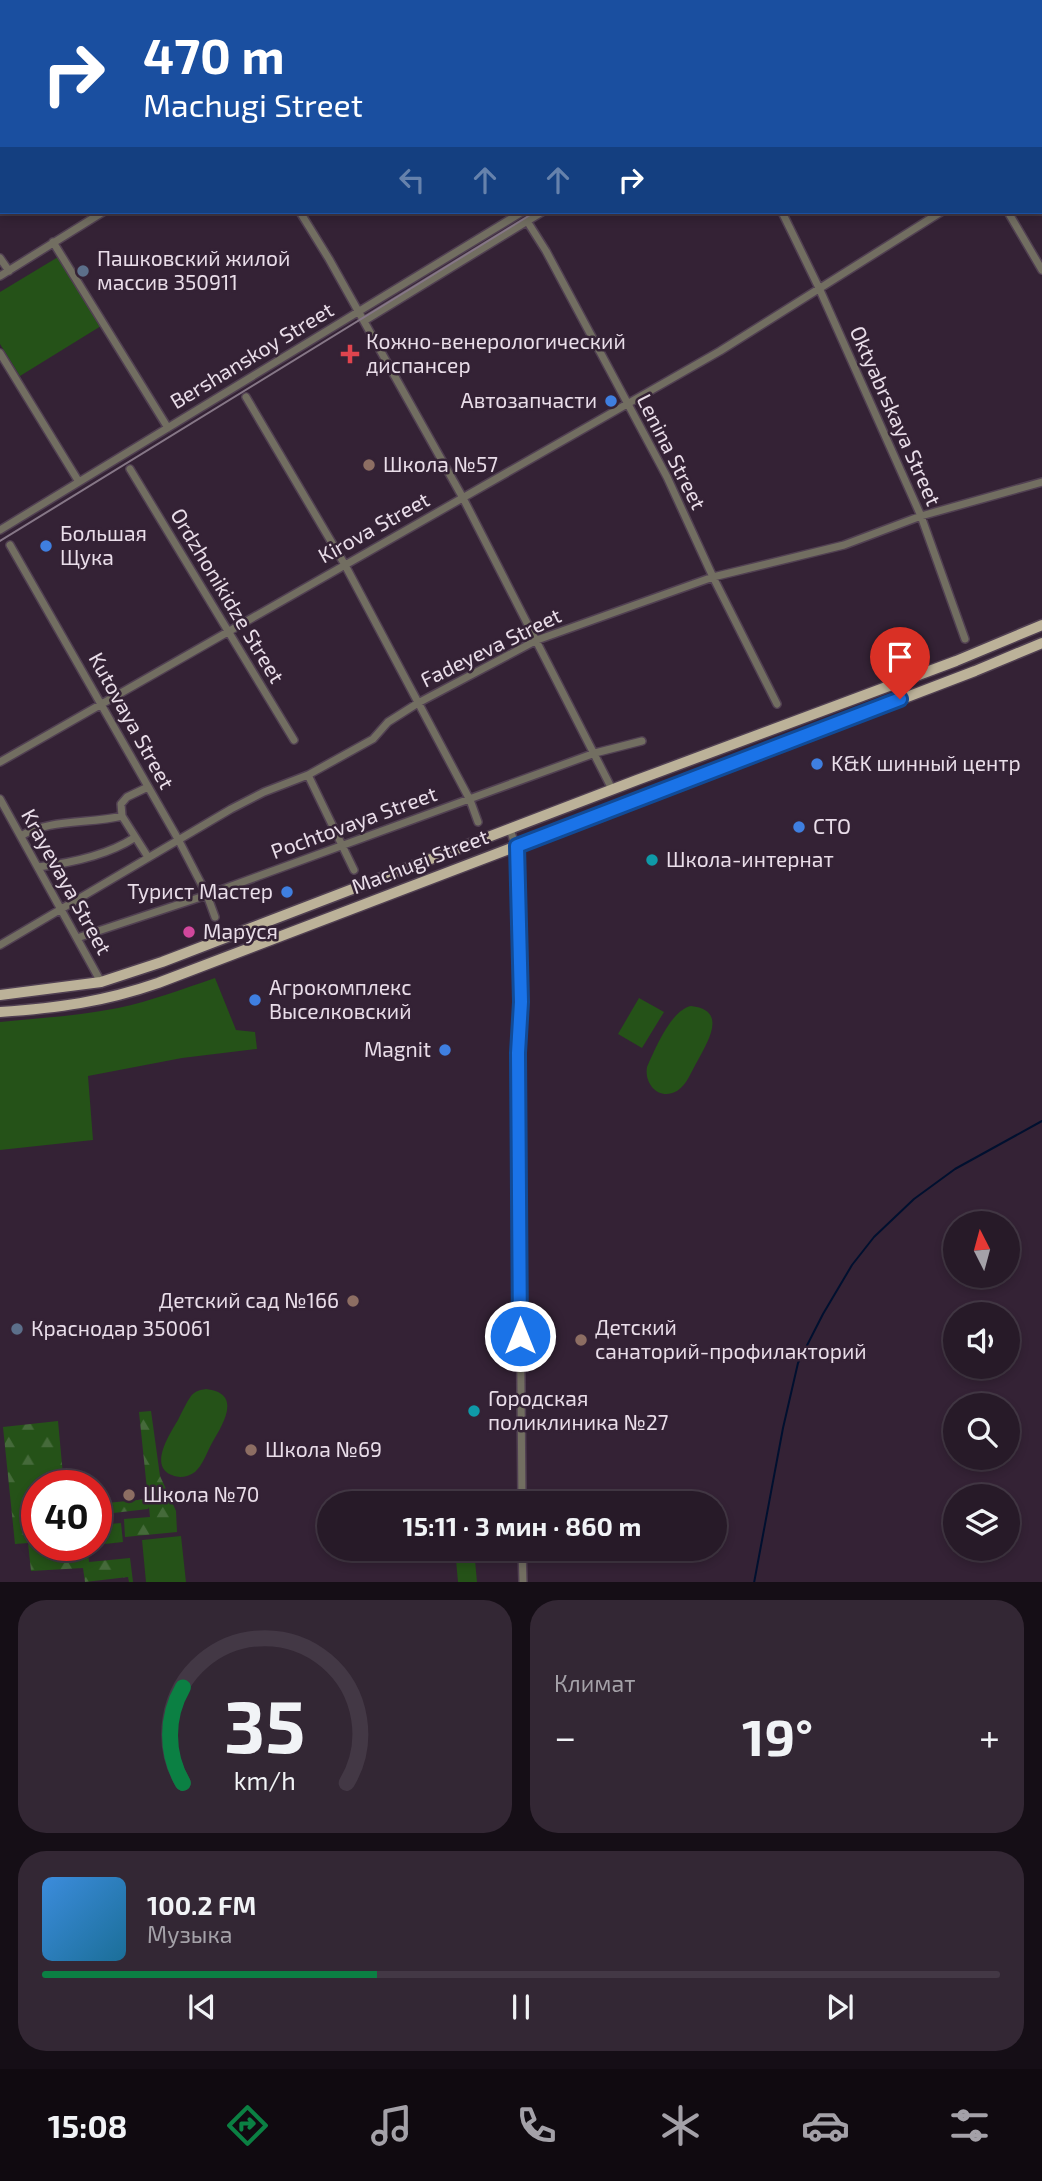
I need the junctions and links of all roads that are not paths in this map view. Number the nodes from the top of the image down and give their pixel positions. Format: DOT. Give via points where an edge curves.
graph roads {
  1 [pos="100,214"];
  2 [pos="301,214"];
  3 [pos="517,214"];
  4 [pos="539,214"];
  5 [pos="783,214"];
  6 [pos="938,214"];
  7 [pos="1009,214"];
  8 [pos="527,221"];
  9 [pos="53,242"];
  10 [pos="0,258"];
  11 [pos="1042,270"];
  12 [pos="9,271"];
  13 [pos="0,276"];
  14 [pos="819,288"];
  15 [pos="358,311"];
  16 [pos="364,321"];
  17 [pos="0,352"];
  18 [pos="246,397"];
  19 [pos="627,404"];
  20 [pos="168,428"];
  21 [pos="130,469"];
  22 [pos="79,482"];
  23 [pos="1042,482"];
  24 [pos="463,498"];
  25 [pos="922,516"];
  26 [pos="0,530"];
  27 [pos="10,545"];
  28 [pos="345,565"];
  29 [pos="713,577"];
  30 [pos="1042,625"];
  31 [pos="227,631"];
  32 [pos="965,639"];
  33 [pos="537,640"];
  34 [pos="1042,643"];
  35 [pos="102,702"];
  36 [pos="418,703"];
  37 [pos="777,704"];
  38 [pos="294,740"];
  39 [pos="642,741"];
  40 [pos="595,753"];
  41 [pos="694,759"];
  42 [pos="0,762"];
  43 [pos="308,775"];
  44 [pos="702,775"];
  45 [pos="148,787"];
  46 [pos="612,789"];
  47 [pos="0,799"];
  48 [pos="470,800"];
  49 [pos="122,816"];
  50 [pos="478,822"];
  51 [pos="510,829"];
  52 [pos="21,836"];
  53 [pos="134,838"];
  54 [pos="178,839"];
  55 [pos="343,844"];
  56 [pos="517,846"];
  57 [pos="148,858"];
  58 [pos="38,867"];
  59 [pos="354,870"];
  60 [pos="207,895"];
  61 [pos="61,909"];
  62 [pos="215,917"];
  63 [pos="77,938"];
  64 [pos="0,944"];
  65 [pos="101,982"];
  66 [pos="0,995"];
  67 [pos="0,1012"];
  68 [pos="522,1491"];
  69 [pos="522,1561"];
  70 [pos="523,1582"];
  1 -- 9 [label="street"];
  2 -- 15 [label="street"];
  3 -- 15 [label="street, Bershanskoy Street"];
  4 -- 8 [label="street, Bershanskoy Street"];
  5 -- 14 [label="street, Oktyabrskaya Street"];
  6 -- 14 [label="street, Kirova Street"];
  7 -- 11 [label="street"];
  8 -- 16 [label="street, Bershanskoy Street"];
  8 -- 19 [label="street, Lenina Street"];
  9 -- 12 [label="street"];
  9 -- 20 [label="street"];
  10 -- 12 [label="street"];
  12 -- 13 [label="street"];
  14 -- 19 [label="street, Kirova Street"];
  14 -- 25 [label="street, Oktyabrskaya Street"];
  15 -- 16 [label="street"];
  15 -- 20 [label="street, Bershanskoy Street"];
  16 -- 24 [label="street"];
  17 -- 22 [label="street"];
  18 -- 28 [label="street"];
  19 -- 24 [label="street, Kirova Street"];
  19 -- 29 [label="street, Lenina Street"];
  20 -- 22 [label="street, Bershanskoy Street"];
  21 -- 31 [label="street, Ordzhonikidze Street"];
  22 -- 26 [label="street, Bershanskoy Street"];
  23 -- 25 [label="street, Fadeyeva Street"];
  24 -- 28 [label="street, Kirova Street"];
  24 -- 33 [label="street"];
  25 -- 29 [label="street, Fadeyeva Street" via="844,545"];
  25 -- 32 [label="street, Oktyabrskaya Street"];
  27 -- 35 [label="street, Kutovaya Street"];
  28 -- 31 [label="street, Kirova Street"];
  28 -- 36 [label="street"];
  29 -- 33 [label="street, Fadeyeva Street"];
  29 -- 37 [label="street, Lenina Street"];
  30 -- 41 [label="main road, Machugi Street"];
  31 -- 35 [label="street, Kirova Street"];
  31 -- 38 [label="street, Ordzhonikidze Street"];
  33 -- 36 [label="street, Fadeyeva Street"];
  33 -- 40 [label="street"];
  34 -- 44 [label="main road, Machugi Street"];
  35 -- 42 [label="street, Kirova Street"];
  35 -- 45 [label="street, Kutovaya Street"];
  36 -- 43 [label="street, Fadeyeva Street" via="388,722 373,739"];
  36 -- 48 [label="street"];
  39 -- 40 [label="street, Pochtovaya Street"];
  40 -- 46 [label="street"];
  40 -- 48 [label="street, Pochtovaya Street"];
  41 -- 44 [label="main road" via="690,770"];
  41 -- 46 [label="main road, Machugi Street"];
  43 -- 54 [label="street, Fadeyeva Street" via="264,792"];
  43 -- 55 [label="street"];
  44 -- 56 [label="main road, Machugi Street"];
  45 -- 49 [label="street" via="127,797 121,804"];
  45 -- 54 [label="street, Kutovaya Street"];
  46 -- 51 [label="main road, Machugi Street"];
  47 -- 52 [label="street, Krayevaya Street"];
  48 -- 50 [label="street"];
  48 -- 55 [label="street, Pochtovaya Street"];
  49 -- 52 [label="street" via="41,826"];
  49 -- 53 [label="street"];
  51 -- 56 [label="street"];
  51 -- 65 [label="main road, Machugi Street"];
  52 -- 58 [label="street, Krayevaya Street"];
  53 -- 57 [label="street"];
  53 -- 58 [label="street" via="119,848"];
  54 -- 57 [label="street, Fadeyeva Street"];
  54 -- 60 [label="street, Kutovaya Street"];
  55 -- 59 [label="street"];
  55 -- 60 [label="street, Pochtovaya Street"];
  56 -- 67 [label="main road, Machugi Street" via="117,997"];
  56 -- 68 [label="street"];
  57 -- 61 [label="street, Fadeyeva Street"];
  58 -- 61 [label="street, Krayevaya Street"];
  60 -- 62 [label="street, Kutovaya Street"];
  60 -- 63 [label="street, Pochtovaya Street"];
  61 -- 63 [label="street, Krayevaya Street"];
  61 -- 64 [label="street, Fadeyeva Street"];
  63 -- 65 [label="street, Krayevaya Street"];
  65 -- 66 [label="main road, Machugi Street"];
  69 -- 70 [label="street"];
}
